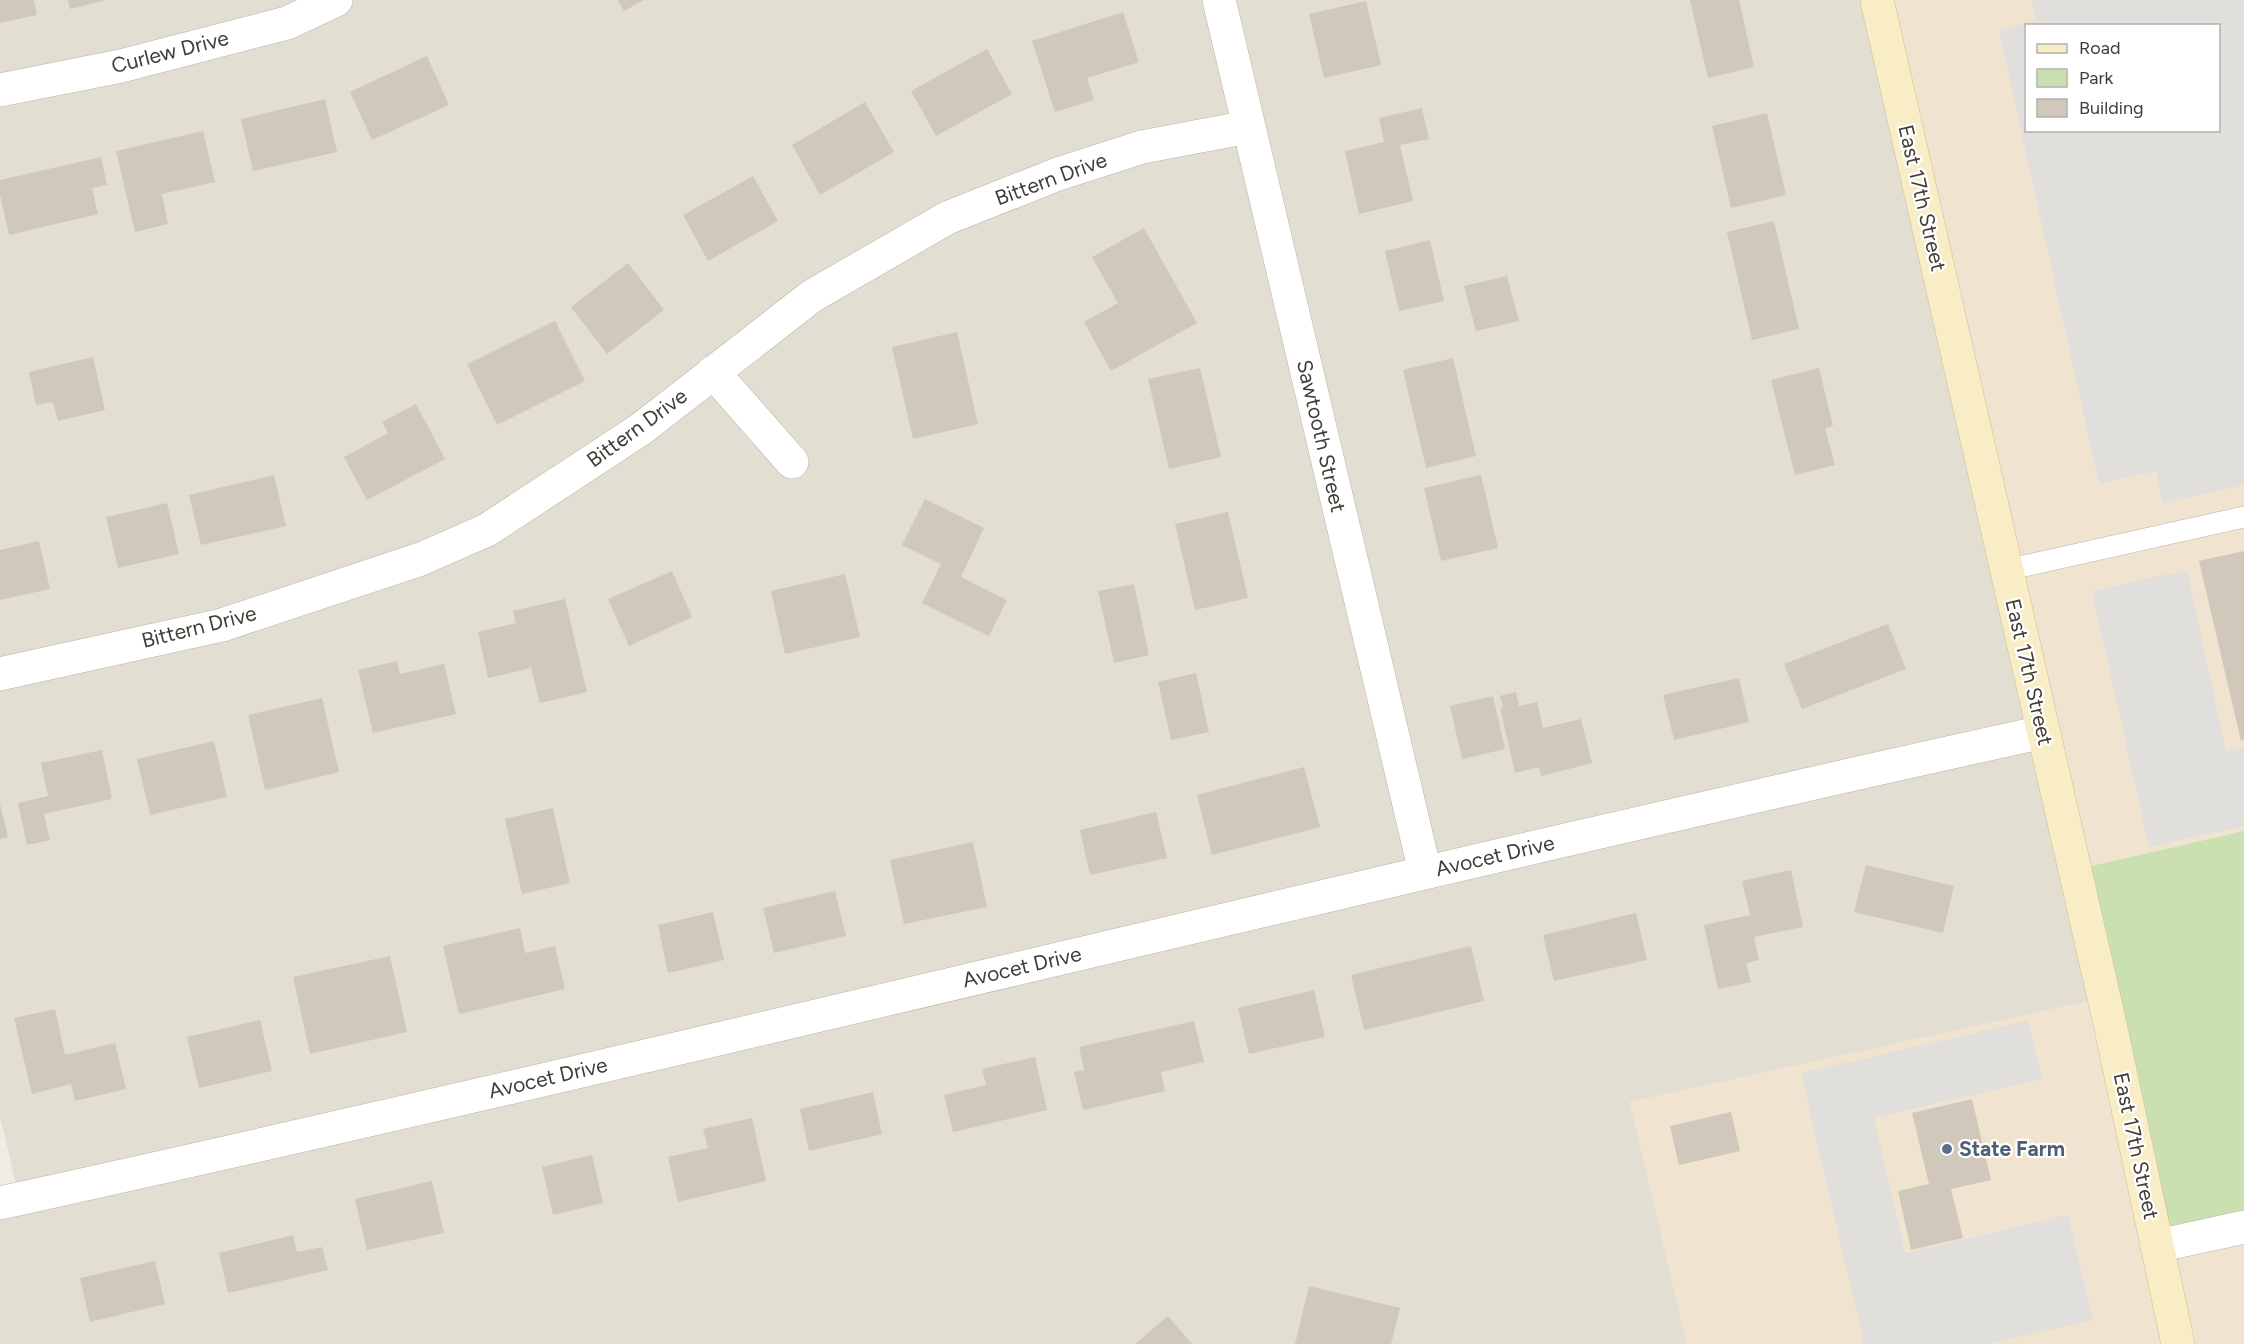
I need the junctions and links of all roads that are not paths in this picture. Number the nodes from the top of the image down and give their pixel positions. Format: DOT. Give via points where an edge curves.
graph roads {
  1 [pos="336,0"];
  2 [pos="1219,0"];
  3 [pos="1877,0"];
  4 [pos="0,90"];
  5 [pos="1248,127"];
  6 [pos="713,372"];
  7 [pos="792,462"];
  8 [pos="2244,517"];
  9 [pos="2006,570"];
  10 [pos="0,674"];
  11 [pos="2043,732"];
  12 [pos="1425,872"];
  13 [pos="0,1203"];
  14 [pos="2244,1227"];
  15 [pos="2157,1246"];
  16 [pos="2178,1344"];
  1 -- 4 [label="street, Curlew Drive" via="287,23 121,66"];
  2 -- 5 [label="street, Sawtooth Street"];
  3 -- 9 [label="main road, East 17th Street"];
  5 -- 6 [label="street, Bittern Drive" via="1142,147 1058,174 947,218 812,296"];
  5 -- 12 [label="street, Sawtooth Street"];
  6 -- 7 [label="street"];
  6 -- 10 [label="street, Bittern Drive" via="640,429 487,530 421,559 222,625"];
  8 -- 9 [label="lane"];
  9 -- 11 [label="main road, East 17th Street"];
  11 -- 12 [label="street, Avocet Drive"];
  11 -- 15 [label="main road, East 17th Street"];
  12 -- 13 [label="street, Avocet Drive"];
  14 -- 15 [label="street"];
  15 -- 16 [label="main road, East 17th Street"];
}
